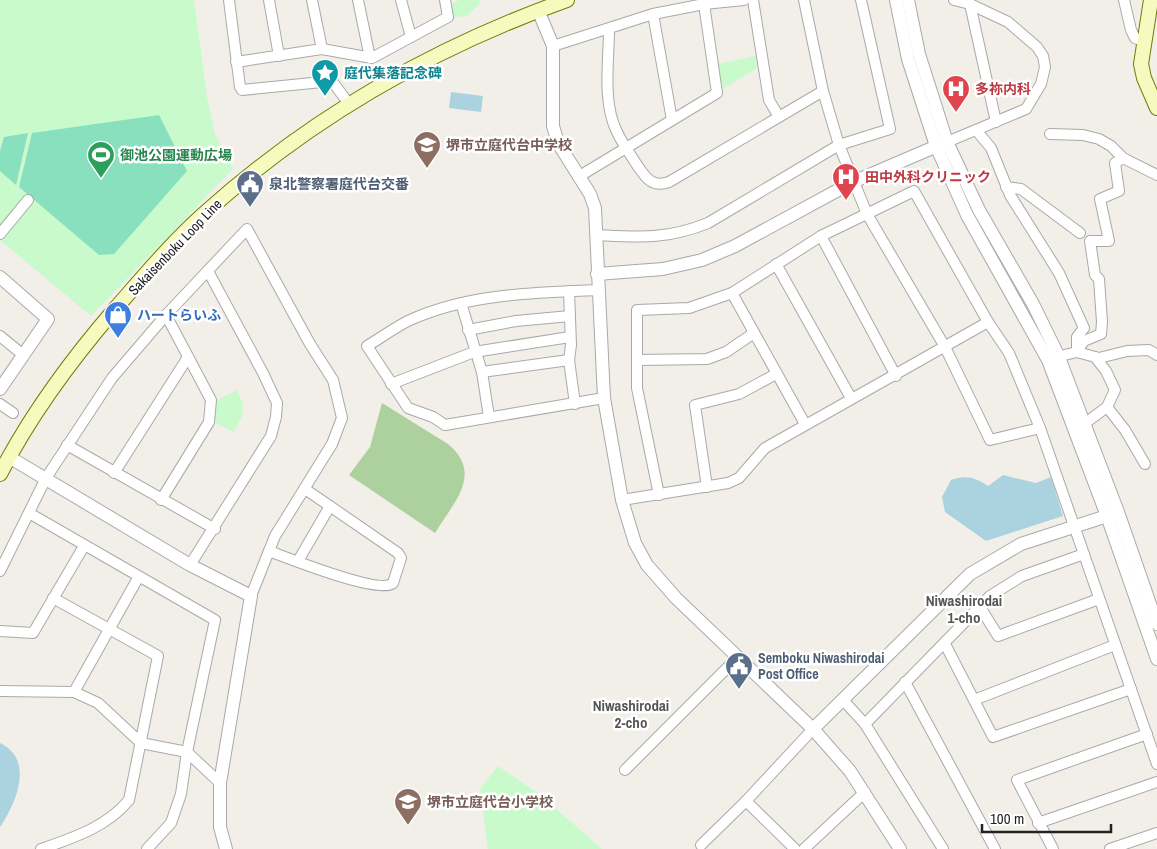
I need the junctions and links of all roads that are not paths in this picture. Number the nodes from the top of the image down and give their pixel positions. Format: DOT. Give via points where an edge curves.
graph roads {
  1 [pos="229,0"];
  2 [pos="269,0"];
  3 [pos="312,0"];
  4 [pos="358,0"];
  5 [pos="401,0"];
  6 [pos="446,0"];
  7 [pos="567,0"];
  8 [pos="744,0"];
  9 [pos="753,0"];
  10 [pos="804,0"];
  11 [pos="861,0"];
  12 [pos="896,0"];
  13 [pos="908,0"];
  14 [pos="954,0"];
  15 [pos="1124,0"];
  16 [pos="1151,0"];
  17 [pos="704,4"];
  18 [pos="970,4"];
  19 [pos="538,10"];
  20 [pos="653,14"];
  21 [pos="609,29"];
  22 [pos="410,37"];
  23 [pos="1145,42"];
  24 [pos="553,46"];
  25 [pos="322,49"];
  26 [pos="279,56"];
  27 [pos="370,58"];
  28 [pos="236,62"];
  29 [pos="824,90"];
  30 [pos="349,104"];
  31 [pos="1157,108"];
  32 [pos="779,117"];
  33 [pos="672,120"];
  34 [pos="996,122"];
  35 [pos="976,130"];
  36 [pos="1050,134"];
  37 [pos="942,144"];
  38 [pos="839,145"];
  39 [pos="626,147"];
  40 [pos="1123,158"];
  41 [pos="1157,175"];
  42 [pos="578,177"];
  43 [pos="854,182"];
  44 [pos="1006,187"];
  45 [pos="28,200"];
  46 [pos="867,214"];
  47 [pos="1080,233"];
  48 [pos="0,234"];
  49 [pos="596,235"];
  50 [pos="821,236"];
  51 [pos="776,264"];
  52 [pos="208,271"];
  53 [pos="597,274"];
  54 [pos="0,277"];
  55 [pos="599,290"];
  56 [pos="569,291"];
  57 [pos="732,293"];
  58 [pos="461,303"];
  59 [pos="166,315"];
  60 [pos="570,316"];
  61 [pos="988,322"];
  62 [pos="468,330"];
  63 [pos="754,333"];
  64 [pos="0,336"];
  65 [pos="570,337"];
  66 [pos="945,347"];
  67 [pos="474,352"];
  68 [pos="1076,352"];
  69 [pos="22,354"];
  70 [pos="1157,355"];
  71 [pos="188,357"];
  72 [pos="1095,357"];
  73 [pos="1053,358"];
  74 [pos="569,360"];
  75 [pos="637,360"];
  76 [pos="482,372"];
  77 [pos="776,374"];
  78 [pos="896,376"];
  79 [pos="391,384"];
  80 [pos="0,389"];
  81 [pos="604,398"];
  82 [pos="851,398"];
  83 [pos="0,404"];
  84 [pos="575,404"];
  85 [pos="1107,407"];
  86 [pos="13,413"];
  87 [pos="489,417"];
  88 [pos="805,424"];
  89 [pos="1084,424"];
  90 [pos="1040,428"];
  91 [pos="67,445"];
  92 [pos="9,457"];
  93 [pos="1145,464"];
  94 [pos="114,473"];
  95 [pos="0,474"];
  96 [pos="46,478"];
  97 [pos="707,486"];
  98 [pos="306,489"];
  99 [pos="659,495"];
  100 [pos="161,500"];
  101 [pos="622,500"];
  102 [pos="330,506"];
  103 [pos="29,513"];
  104 [pos="1113,514"];
  105 [pos="1074,526"];
  106 [pos="214,529"];
  107 [pos="84,546"];
  108 [pos="269,551"];
  109 [pos="1084,554"];
  110 [pos="298,561"];
  111 [pos="190,565"];
  112 [pos="0,571"];
  113 [pos="138,578"];
  114 [pos="251,596"];
  115 [pos="53,598"];
  116 [pos="1099,599"];
  117 [pos="980,607"];
  118 [pos="1157,624"];
  119 [pos="109,630"];
  120 [pos="0,631"];
  121 [pos="945,644"];
  122 [pos="1115,644"];
  123 [pos="738,657"];
  124 [pos="1157,660"];
  125 [pos="905,682"];
  126 [pos="1131,689"];
  127 [pos="0,691"];
  128 [pos="74,692"];
  129 [pos="974,700"];
  130 [pos="844,701"];
  131 [pos="865,724"];
  132 [pos="813,729"];
  133 [pos="1147,734"];
  134 [pos="141,743"];
  135 [pos="187,752"];
  136 [pos="1157,764"];
  137 [pos="625,770"];
  138 [pos="1157,782"];
  139 [pos="220,783"];
  140 [pos="864,792"];
  141 [pos="746,801"];
  142 [pos="1038,823"];
  143 [pos="1157,833"];
  144 [pos="701,845"];
  145 [pos="41,849"];
  146 [pos="147,849"];
  147 [pos="226,849"];
  148 [pos="795,849"];
  149 [pos="804,849"];
  150 [pos="900,849"];
  151 [pos="943,849"];
  152 [pos="995,849"];
  153 [pos="1053,849"];
  154 [pos="1110,849"];
  1 -- 28 [label="street"];
  2 -- 26 [label="street"];
  3 -- 25 [label="street"];
  4 -- 27 [label="street"];
  5 -- 22 [label="street"];
  6 -- 22 [label="street" via="448,17"];
  7 -- 19 [label="main road, Sakaisenboku Loop Line"];
  8 -- 17 [label="street"];
  9 -- 32 [label="street" via="769,100"];
  10 -- 29 [label="street"];
  11 -- 38 [label="street" via="890,129"];
  12 -- 37 [label="street" via="908,59"];
  13 -- 37 [label="street"];
  14 -- 18 [label="street"];
  15 -- 23 [label="street" via="1135,38"];
  16 -- 23 [label="main road"];
  17 -- 20 [label="street"];
  17 -- 33 [label="street" via="717,94"];
  18 -- 34 [label="street"];
  18 -- 34 [label="street" via="1008,22 1037,48 1044,60 1044,75 1028,106"];
  19 -- 24 [label="street"];
  19 -- 30 [label="main road, Sakaisenboku Loop Line" via="449,48"];
  20 -- 21 [label="street"];
  20 -- 33 [label="street"];
  21 -- 24 [label="street"];
  21 -- 39 [label="street" via="608,99 616,130"];
  22 -- 27 [label="street"];
  23 -- 31 [label="main road" via="1142,72"];
  24 -- 42 [label="street" via="554,126 558,144"];
  25 -- 26 [label="street"];
  25 -- 27 [label="street"];
  26 -- 28 [label="street"];
  28 -- 30 [label="street" via="242,90 332,81"];
  29 -- 32 [label="street"];
  29 -- 38 [label="street"];
  30 -- 92 [label="main road, Sakaisenboku Loop Line" via="212,206 146,273 76,354"];
  32 -- 39 [label="street" via="661,185 653,184 645,177"];
  33 -- 39 [label="street"];
  34 -- 35 [label="street"];
  35 -- 37 [label="street"];
  35 -- 44 [label="street" via="991,148"];
  36 -- 40 [label="street" via="1099,139"];
  37 -- 43 [label="street"];
  37 -- 73 [label="street" via="967,215"];
  38 -- 43 [label="street"];
  38 -- 49 [label="street" via="708,223 684,233 660,237"];
  39 -- 42 [label="street"];
  40 -- 41 [label="street"];
  40 -- 68 [label="street" via="1115,163 1119,192 1100,199 1109,241 1090,241 1095,275 1099,279 1101,334 1084,341"];
  42 -- 49 [label="street" via="595,208"];
  43 -- 46 [label="street"];
  43 -- 53 [label="street" via="702,260 663,268"];
  44 -- 47 [label="street" via="1021,189"];
  44 -- 68 [label="street" via="1060,273 1084,328 1077,337"];
  45 -- 48 [label="street"];
  46 -- 50 [label="street"];
  46 -- 61 [label="street" via="914,191"];
  46 -- 66 [label="street"];
  49 -- 53 [label="street"];
  50 -- 51 [label="street"];
  50 -- 78 [label="street"];
  51 -- 57 [label="street"];
  51 -- 82 [label="street"];
  52 -- 59 [label="street"];
  52 -- 98 [label="street" via="247,229 333,380 342,418 332,444"];
  52 -- 106 [label="street" via="276,403 271,436"];
  53 -- 55 [label="street"];
  54 -- 69 [label="street" via="48,319"];
  55 -- 56 [label="street"];
  55 -- 81 [label="street"];
  56 -- 58 [label="street" via="516,293"];
  56 -- 60 [label="street"];
  57 -- 63 [label="street"];
  57 -- 75 [label="street" via="689,308 637,310"];
  58 -- 62 [label="street"];
  58 -- 79 [label="street" via="410,320 367,346"];
  59 -- 71 [label="street"];
  59 -- 91 [label="street" via="112,378"];
  60 -- 62 [label="street"];
  60 -- 65 [label="street"];
  61 -- 66 [label="street"];
  61 -- 90 [label="street" via="1009,353"];
  62 -- 67 [label="street"];
  63 -- 75 [label="street" via="726,352 707,359"];
  63 -- 77 [label="street"];
  64 -- 69 [label="street"];
  65 -- 67 [label="street"];
  65 -- 74 [label="street"];
  66 -- 78 [label="street"];
  66 -- 90 [label="street" via="990,440"];
  67 -- 76 [label="street"];
  67 -- 79 [label="street"];
  68 -- 72 [label="street"];
  68 -- 73 [label="street"];
  69 -- 80 [label="street"];
  70 -- 72 [label="street" via="1149,350"];
  71 -- 94 [label="street"];
  71 -- 100 [label="street" via="211,400 209,422"];
  72 -- 85 [label="street" via="1115,390"];
  73 -- 89 [label="street"];
  73 -- 104 [label="street"];
  74 -- 76 [label="street"];
  74 -- 84 [label="street"];
  75 -- 99 [label="street" via="637,388"];
  76 -- 87 [label="street"];
  77 -- 88 [label="street"];
  77 -- 97 [label="street" via="739,394 695,404"];
  78 -- 82 [label="street"];
  79 -- 87 [label="street" via="408,408 433,417 444,425"];
  81 -- 84 [label="street"];
  81 -- 101 [label="street"];
  82 -- 88 [label="street"];
  83 -- 86 [label="street"];
  84 -- 87 [label="street"];
  85 -- 89 [label="street"];
  85 -- 93 [label="street"];
  88 -- 97 [label="street" via="765,448 739,478"];
  89 -- 104 [label="street"];
  90 -- 105 [label="street"];
  91 -- 94 [label="street"];
  91 -- 96 [label="street"];
  92 -- 95 [label="main road, Sakaisenboku Loop Line"];
  92 -- 96 [label="street"];
  94 -- 100 [label="street"];
  96 -- 103 [label="street"];
  96 -- 111 [label="street"];
  97 -- 99 [label="street"];
  98 -- 102 [label="street"];
  98 -- 108 [label="street" via="275,536"];
  99 -- 101 [label="street"];
  100 -- 106 [label="street"];
  101 -- 123 [label="street" via="635,543 647,565 676,598"];
  102 -- 110 [label="street"];
  102 -- 110 [label="street" via="398,553 401,558 393,583 385,587 336,576"];
  103 -- 107 [label="street"];
  103 -- 112 [label="street"];
  104 -- 105 [label="street"];
  104 -- 118 [label="street"];
  104 -- 124 [label="street"];
  105 -- 109 [label="street"];
  105 -- 130 [label="street" via="1021,544 970,574"];
  106 -- 111 [label="street"];
  107 -- 113 [label="street"];
  107 -- 115 [label="street"];
  108 -- 110 [label="street"];
  108 -- 114 [label="street"];
  109 -- 116 [label="street"];
  109 -- 117 [label="street" via="1022,576 990,596"];
  111 -- 114 [label="street"];
  113 -- 119 [label="street"];
  113 -- 135 [label="street" via="215,620"];
  114 -- 139 [label="street"];
  115 -- 119 [label="street"];
  115 -- 120 [label="street" via="33,633"];
  116 -- 117 [label="street" via="998,636"];
  116 -- 122 [label="street"];
  117 -- 121 [label="street"];
  119 -- 128 [label="street"];
  119 -- 134 [label="street" via="158,656"];
  121 -- 125 [label="street"];
  121 -- 129 [label="street"];
  122 -- 126 [label="street"];
  122 -- 129 [label="street"];
  123 -- 132 [label="street"];
  123 -- 137 [label="street"];
  125 -- 131 [label="street"];
  125 -- 152 [label="street"];
  126 -- 129 [label="street" via="993,737"];
  126 -- 133 [label="street"];
  127 -- 128 [label="street"];
  128 -- 134 [label="street" via="98,703"];
  130 -- 131 [label="street"];
  130 -- 132 [label="street"];
  131 -- 151 [label="street"];
  132 -- 140 [label="street"];
  132 -- 141 [label="street"];
  133 -- 136 [label="street"];
  133 -- 142 [label="street" via="1017,780"];
  134 -- 135 [label="street"];
  134 -- 145 [label="street" via="130,800 123,808 88,833"];
  135 -- 139 [label="street"];
  135 -- 146 [label="street" via="181,794 171,823"];
  138 -- 142 [label="street"];
  139 -- 147 [label="street" via="220,827"];
  140 -- 149 [label="street"];
  140 -- 150 [label="street"];
  141 -- 144 [label="street"];
  141 -- 148 [label="street"];
  142 -- 153 [label="street"];
  143 -- 154 [label="street"];
}
